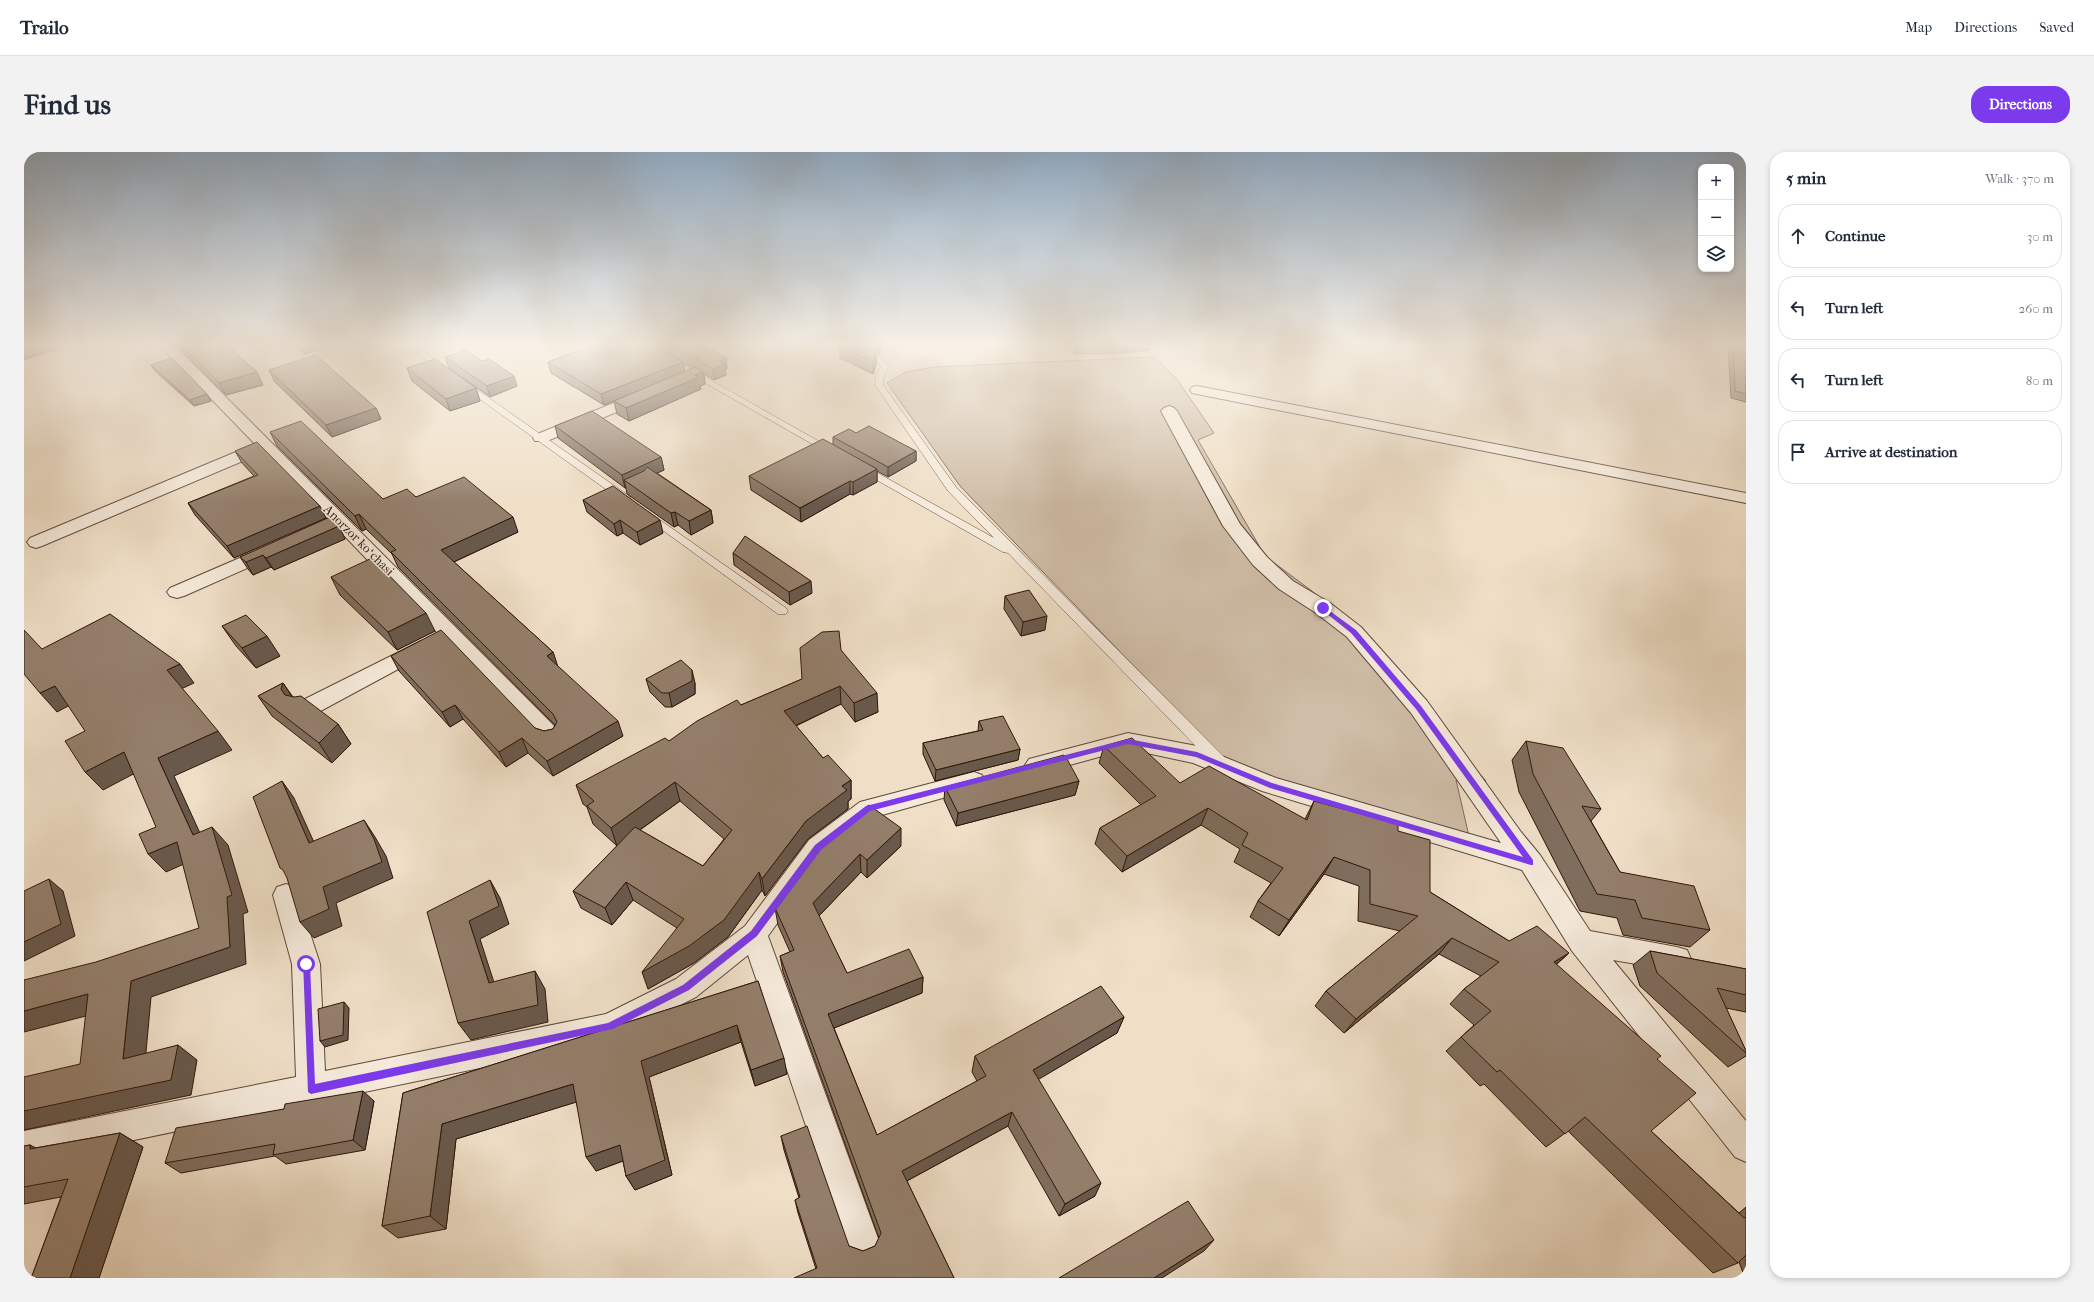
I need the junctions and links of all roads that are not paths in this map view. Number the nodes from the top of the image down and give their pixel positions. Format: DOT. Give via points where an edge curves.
graph roads {
  1 [pos="218,399"];
  2 [pos="485,399"];
  3 [pos="635,399"];
  4 [pos="739,399"];
  5 [pos="889,399"];
  6 [pos="1240,399"];
  7 [pos="1169,411"];
  8 [pos="541,438"];
  9 [pos="265,446"];
  10 [pos="841,456"];
  11 [pos="855,464"];
  12 [pos="1746,498"];
  13 [pos="36,542"];
  14 [pos="290,542"];
  15 [pos="1021,558"];
  16 [pos="177,592"];
  17 [pos="782,611"];
  18 [pos="450,633"];
  19 [pos="307,708"];
  20 [pos="550,736"];
  21 [pos="1225,766"];
  22 [pos="1531,862"];
  23 [pos="286,895"];
  24 [pos="754,934"];
  25 [pos="1582,942"];
  26 [pos="1699,963"];
  27 [pos="311,1089"];
  28 [pos="1746,1146"];
  29 [pos="24,1147"];
  30 [pos="863,1244"];
  1 -- 9 [label="street, Anorzor koʻchasi"];
  2 -- 8 [label="lane"];
  3 -- 8 [label="street"];
  4 -- 10 [label="lane"];
  5 -- 15 [label="lane" via="948,482"];
  6 -- 12 [label="street"];
  7 -- 22 [label="street" via="1232,526 1260,561 1286,585 1323,608 1354,632 1419,707"];
  8 -- 17 [label="lane"];
  9 -- 13 [label="street"];
  9 -- 18 [label="street, Anorzor koʻchasi" via="333,523"];
  11 -- 15 [label="lane"];
  14 -- 16 [label="street"];
  15 -- 21 [label="lane"];
  18 -- 19 [label="street"];
  18 -- 20 [label="street, Anorzor koʻchasi"];
  21 -- 22 [label="street" via="1270,785"];
  21 -- 24 [label="street" via="1197,755 1128,741 868,808 818,847"];
  22 -- 25 [label="street"];
  23 -- 27 [label="street" via="306,964"];
  24 -- 27 [label="street" via="686,988 610,1027"];
  24 -- 30 [label="street"];
  25 -- 26 [label="street"];
  25 -- 28 [label="street"];
  27 -- 29 [label="street"];
}
